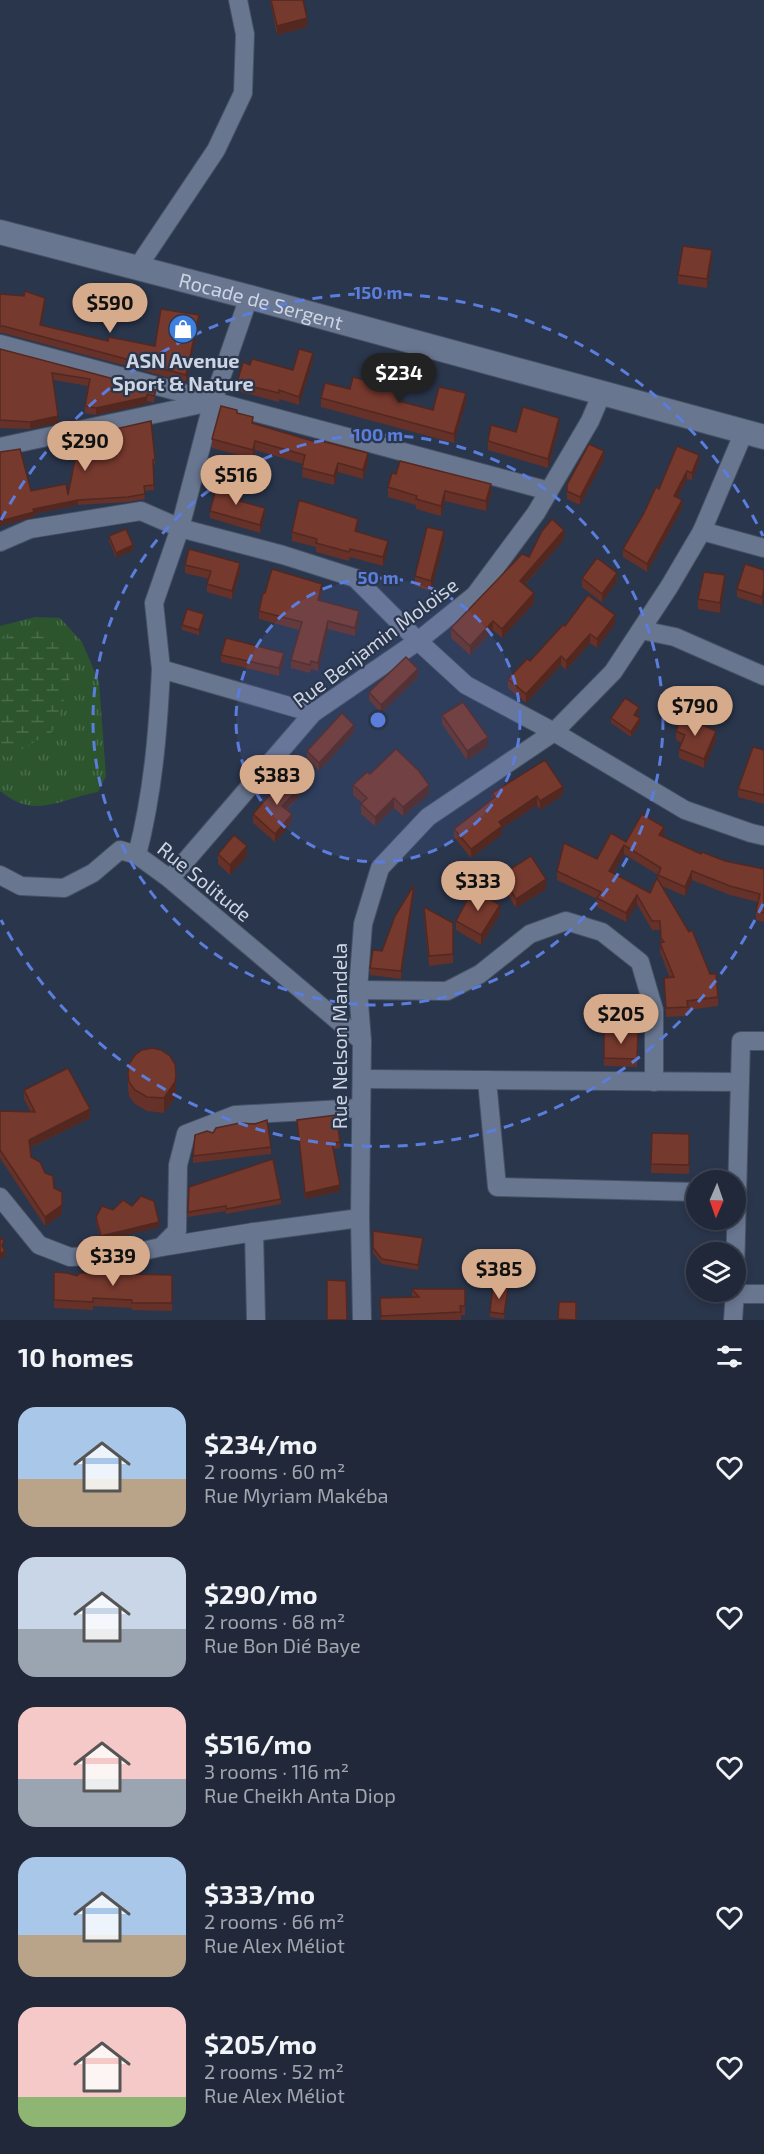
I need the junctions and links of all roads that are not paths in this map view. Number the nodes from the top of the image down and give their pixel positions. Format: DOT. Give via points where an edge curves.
graph roads {
  1 [pos="238,0"];
  2 [pos="0,232"];
  3 [pos="137,268"];
  4 [pos="249,297"];
  5 [pos="0,344"];
  6 [pos="602,393"];
  7 [pos="213,401"];
  8 [pos="754,434"];
  9 [pos="0,447"];
  10 [pos="549,491"];
  11 [pos="180,528"];
  12 [pos="702,531"];
  13 [pos="0,542"];
  14 [pos="764,548"];
  15 [pos="641,630"];
  16 [pos="418,641"];
  17 [pos="161,669"];
  18 [pos="764,676"];
  19 [pos="313,713"];
  20 [pos="554,732"];
  21 [pos="764,836"];
  22 [pos="137,855"];
  23 [pos="0,875"];
  24 [pos="170,879"];
  25 [pos="358,990"];
  26 [pos="362,1041"];
  27 [pos="764,1041"];
  28 [pos="362,1078"];
  29 [pos="487,1080"];
  30 [pos="654,1082"];
  31 [pos="740,1082"];
  32 [pos="361,1108"];
  33 [pos="737,1170"];
  34 [pos="686,1192"];
  35 [pos="0,1197"];
  36 [pos="360,1218"];
  37 [pos="254,1232"];
  38 [pos="161,1247"];
  39 [pos="746,1293"];
  40 [pos="764,1294"];
  41 [pos="734,1302"];
  42 [pos="256,1320"];
  43 [pos="362,1320"];
  44 [pos="733,1320"];
  1 -- 3 [label="street" via="245,34 243,93 216,150"];
  2 -- 3 [label="main road, Rocade de Sergent"];
  3 -- 4 [label="main road, Rocade de Sergent"];
  4 -- 6 [label="main road, Rocade de Sergent"];
  4 -- 7 [label="street"];
  5 -- 7 [label="street"];
  6 -- 8 [label="main road, Rocade de Sergent"];
  6 -- 10 [label="street, Rue Benjamin Moloïse"];
  7 -- 9 [label="street"];
  7 -- 10 [label="street"];
  7 -- 11 [label="street"];
  8 -- 12 [label="street, Rue Nelson Mandela"];
  10 -- 16 [label="street, Rue Benjamin Moloïse" via="475,595"];
  11 -- 13 [label="street" via="141,511 30,529"];
  11 -- 16 [label="street" via="355,578"];
  11 -- 17 [label="street" via="154,603"];
  12 -- 14 [label="street"];
  12 -- 15 [label="street, Rue Nelson Mandela"];
  15 -- 18 [label="street" via="675,636"];
  15 -- 20 [label="street, Rue Nelson Mandela" via="614,672"];
  16 -- 19 [label="street, Rue Benjamin Moloïse"];
  16 -- 20 [label="street" via="466,685"];
  17 -- 19 [label="street"];
  17 -- 22 [label="street" via="152,787"];
  19 -- 24 [label="street, Rue Benjamin Moloïse"];
  20 -- 21 [label="street" via="685,810"];
  20 -- 25 [label="street, Rue Nelson Mandela" via="428,817 380,868 363,924"];
  22 -- 23 [label="street, Rue Solitude" via="120,850 93,873 64,888 21,886"];
  22 -- 24 [label="street, Rue Solitude"];
  24 -- 26 [label="street, Rue Solitude"];
  25 -- 26 [label="street, Rue Nelson Mandela"];
  25 -- 30 [label="street" via="447,991 480,974 530,934 566,921 602,932 640,962 654,1010"];
  26 -- 28 [label="street, Rue Nelson Mandela"];
  27 -- 31 [label="street" via="741,1041"];
  28 -- 29 [label="street"];
  28 -- 32 [label="street, Rue Nelson Mandela"];
  29 -- 30 [label="street"];
  29 -- 34 [label="street" via="497,1187"];
  30 -- 31 [label="street"];
  31 -- 33 [label="street"];
  32 -- 36 [label="street, Rue Nelson Mandela"];
  32 -- 38 [label="street" via="236,1115 186,1134 178,1165 177,1231"];
  35 -- 38 [label="street" via="39,1245 70,1257 130,1254"];
  36 -- 37 [label="street"];
  36 -- 43 [label="street, Rue Nelson Mandela"];
  37 -- 38 [label="street"];
  37 -- 42 [label="street"];
  39 -- 40 [label="street"];
  41 -- 44 [label="street"];
}
